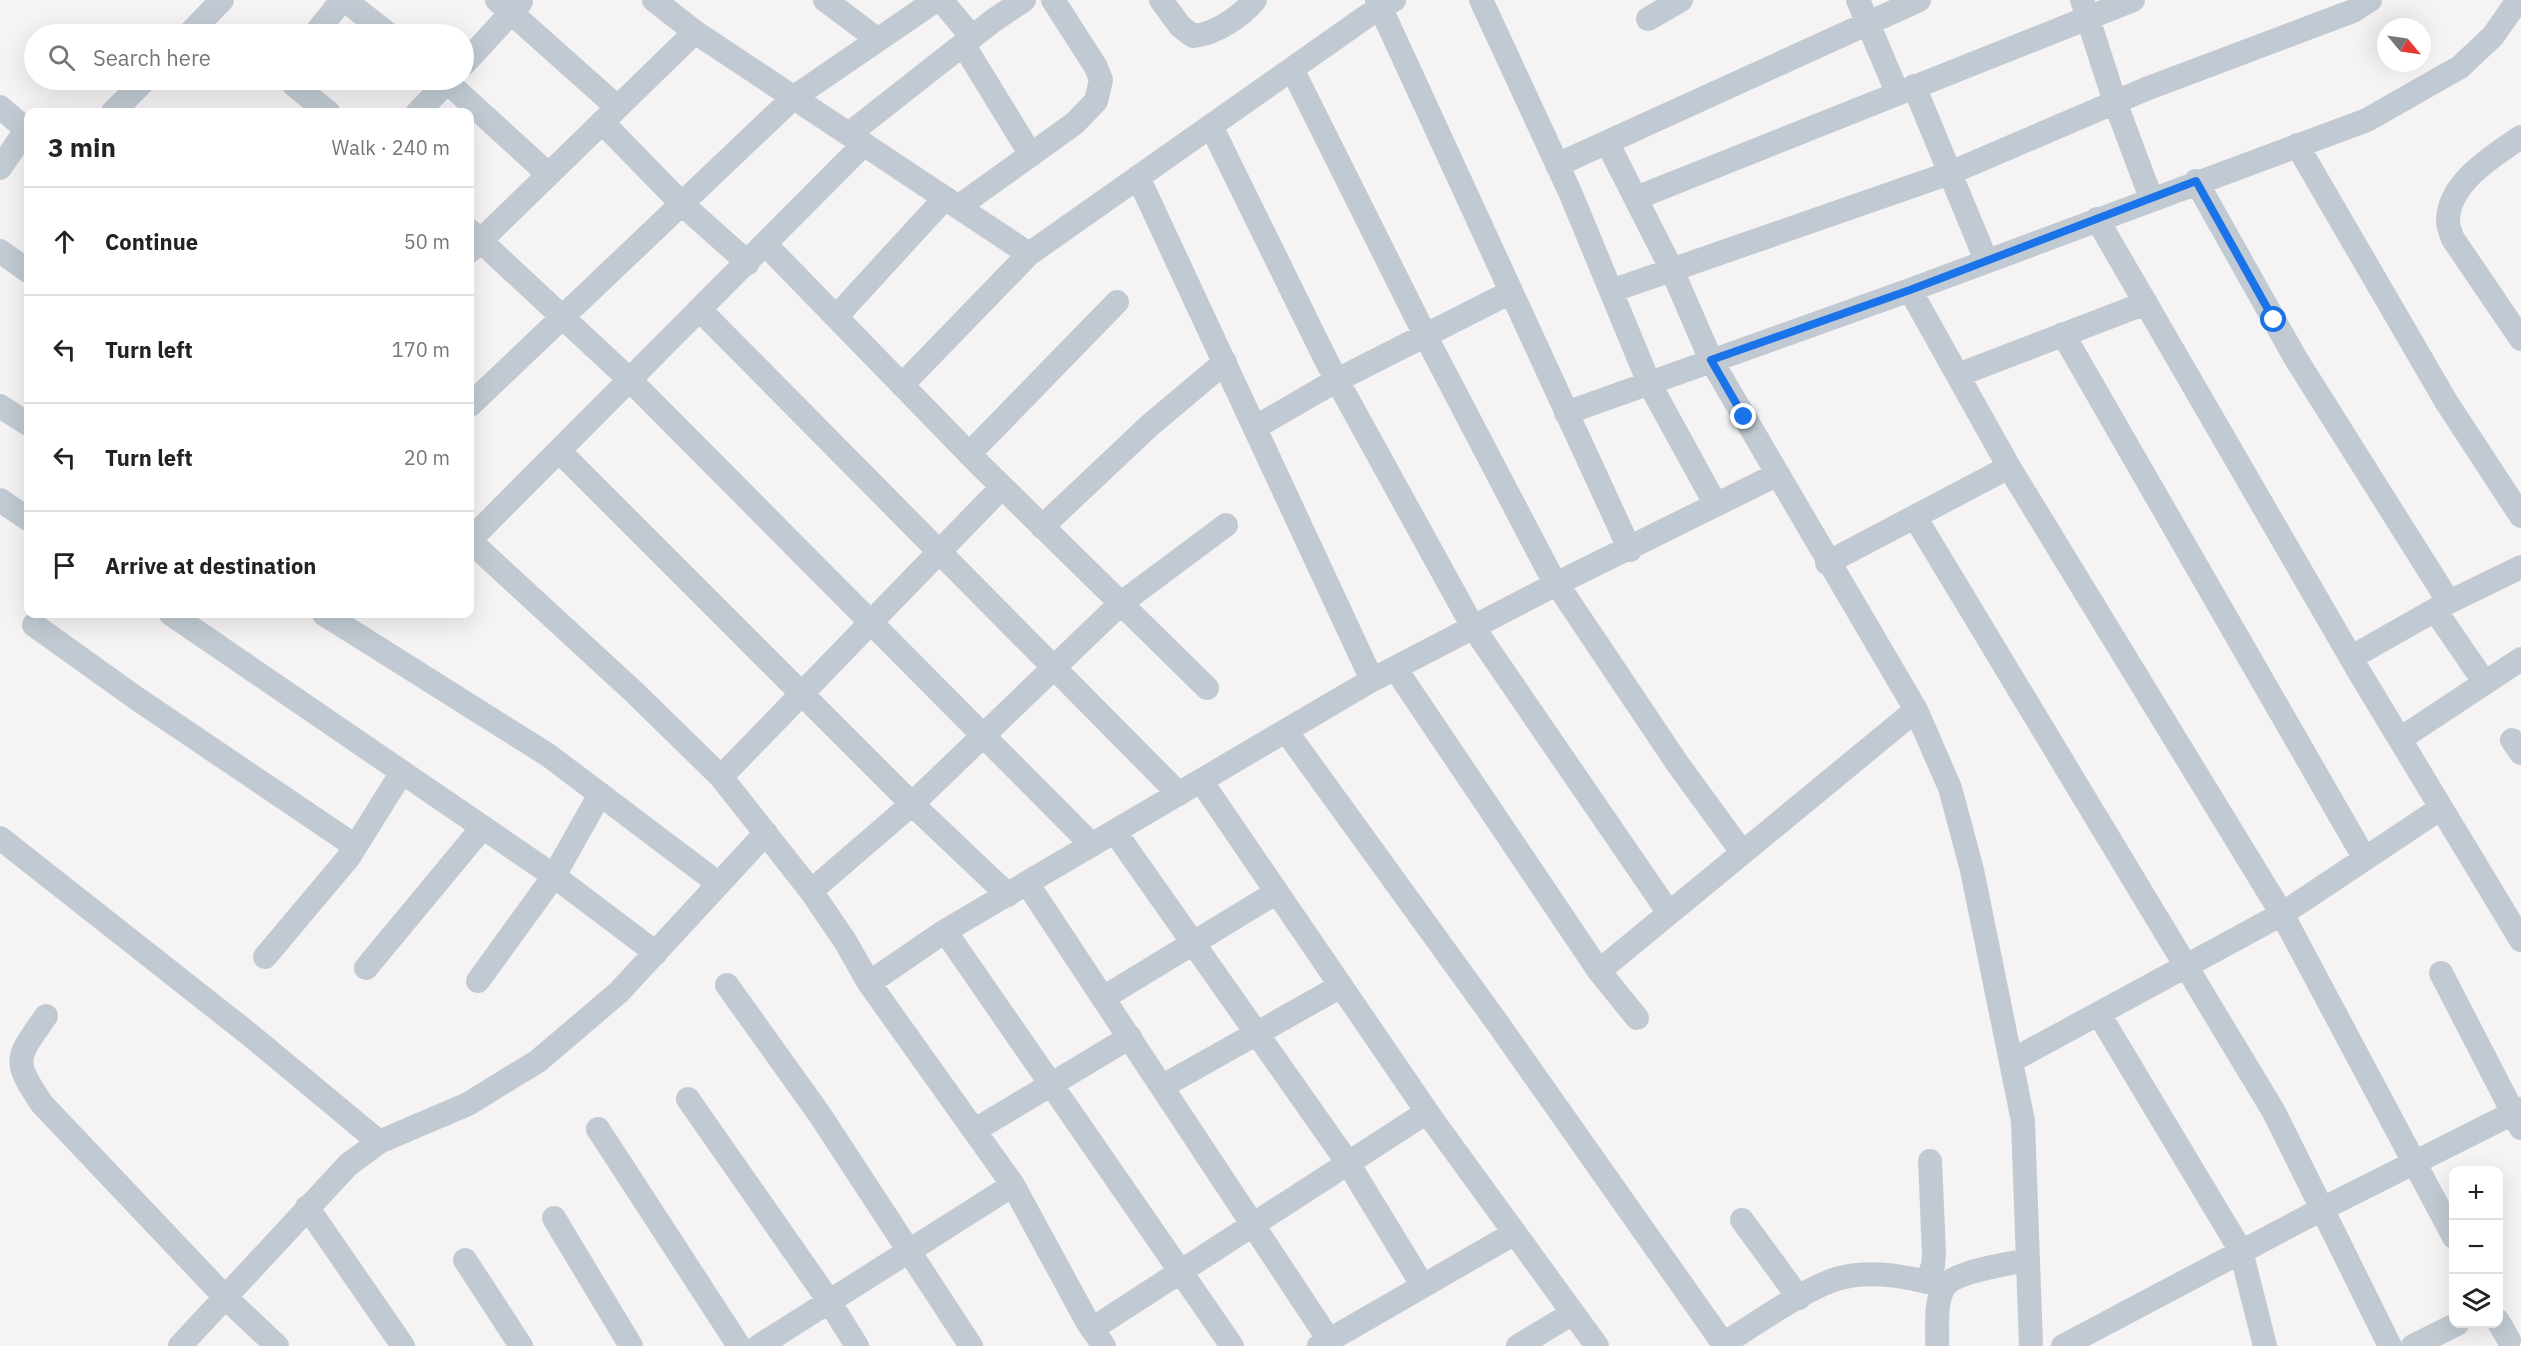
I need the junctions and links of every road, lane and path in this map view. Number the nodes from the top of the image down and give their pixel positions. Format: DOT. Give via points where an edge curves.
graph roads {
  1 [pos="222,0"];
  2 [pos="343,0"];
  3 [pos="654,0"];
  4 [pos="825,0"];
  5 [pos="936,0"];
  6 [pos="941,0"];
  7 [pos="1024,0"];
  8 [pos="1053,0"];
  9 [pos="1161,0"];
  10 [pos="1255,0"];
  11 [pos="1481,0"];
  12 [pos="1681,0"];
  13 [pos="1858,0"];
  14 [pos="1920,0"];
  15 [pos="2133,0"];
  16 [pos="2370,0"];
  17 [pos="2518,0"];
  18 [pos="1384,3"];
  19 [pos="511,4"];
  20 [pos="2085,9"];
  21 [pos="1648,19"];
  22 [pos="1869,21"];
  23 [pos="199,24"];
  24 [pos="323,24"];
  25 [pos="375,24"];
  26 [pos="695,32"];
  27 [pos="876,39"];
  28 [pos="967,41"];
  29 [pos="474,51"];
  30 [pos="1292,69"];
  31 [pos="1905,89"];
  32 [pos="135,90"];
  33 [pos="300,90"];
  34 [pos="438,90"];
  35 [pos="458,90"];
  36 [pos="793,98"];
  37 [pos="2115,102"];
  38 [pos="0,107"];
  39 [pos="117,108"];
  40 [pos="323,108"];
  41 [pos="422,108"];
  42 [pos="609,115"];
  43 [pos="1211,126"];
  44 [pos="24,127"];
  45 [pos="24,135"];
  46 [pos="856,139"];
  47 [pos="1607,142"];
  48 [pos="2297,145"];
  49 [pos="2518,146"];
  50 [pos="1031,155"];
  51 [pos="1557,165"];
  52 [pos="0,168"];
  53 [pos="1950,173"];
  54 [pos="548,174"];
  55 [pos="1138,177"];
  56 [pos="2196,181"];
  57 [pos="1636,198"];
  58 [pos="2151,198"];
  59 [pos="951,202"];
  60 [pos="681,204"];
  61 [pos="2097,219"];
  62 [pos="474,240"];
  63 [pos="474,242"];
  64 [pos="766,245"];
  65 [pos="0,251"];
  66 [pos="1029,254"];
  67 [pos="1986,260"];
  68 [pos="748,263"];
  69 [pos="24,268"];
  70 [pos="1672,270"];
  71 [pos="1910,290"];
  72 [pos="1611,291"];
  73 [pos="1511,292"];
  74 [pos="1117,302"];
  75 [pos="2146,303"];
  76 [pos="700,310"];
  77 [pos="563,316"];
  78 [pos="836,317"];
  79 [pos="2063,334"];
  80 [pos="1425,335"];
  81 [pos="2521,339"];
  82 [pos="1711,360"];
  83 [pos="1225,362"];
  84 [pos="1958,375"];
  85 [pos="630,380"];
  86 [pos="1337,380"];
  87 [pos="1648,383"];
  88 [pos="902,385"];
  89 [pos="474,401"];
  90 [pos="0,406"];
  91 [pos="1566,413"];
  92 [pos="24,421"];
  93 [pos="1256,427"];
  94 [pos="558,451"];
  95 [pos="969,454"];
  96 [pos="2009,467"];
  97 [pos="1778,474"];
  98 [pos="1002,488"];
  99 [pos="0,500"];
  100 [pos="1716,505"];
  101 [pos="24,516"];
  102 [pos="2521,516"];
  103 [pos="1915,517"];
  104 [pos="1226,525"];
  105 [pos="1042,527"];
  106 [pos="474,536"];
  107 [pos="474,544"];
  108 [pos="1630,550"];
  109 [pos="939,552"];
  110 [pos="1827,563"];
  111 [pos="2521,567"];
  112 [pos="1556,584"];
  113 [pos="1120,604"];
  114 [pos="2443,606"];
  115 [pos="177,618"];
  116 [pos="330,618"];
  117 [pos="871,622"];
  118 [pos="34,625"];
  119 [pos="1473,627"];
  120 [pos="2352,657"];
  121 [pos="2521,659"];
  122 [pos="1395,668"];
  123 [pos="1053,669"];
  124 [pos="1371,680"];
  125 [pos="2485,683"];
  126 [pos="1207,688"];
  127 [pos="802,694"];
  128 [pos="1916,710"];
  129 [pos="1286,730"];
  130 [pos="982,738"];
  131 [pos="2400,739"];
  132 [pos="402,772"];
  133 [pos="722,777"];
  134 [pos="1201,781"];
  135 [pos="600,794"];
  136 [pos="1179,794"];
  137 [pos="912,804"];
  138 [pos="2441,808"];
  139 [pos="482,828"];
  140 [pos="1115,832"];
  141 [pos="765,833"];
  142 [pos="0,838"];
  143 [pos="1092,845"];
  144 [pos="355,846"];
  145 [pos="1742,852"];
  146 [pos="2365,859"];
  147 [pos="554,876"];
  148 [pos="719,884"];
  149 [pos="1017,889"];
  150 [pos="811,891"];
  151 [pos="1277,892"];
  152 [pos="1669,913"];
  153 [pos="2282,914"];
  154 [pos="945,932"];
  155 [pos="2521,940"];
  156 [pos="1192,944"];
  157 [pos="656,952"];
  158 [pos="265,957"];
  159 [pos="2187,967"];
  160 [pos="366,968"];
  161 [pos="1599,971"];
  162 [pos="2441,973"];
  163 [pos="477,981"];
  164 [pos="869,983"];
  165 [pos="727,984"];
  166 [pos="1341,986"];
  167 [pos="1103,998"];
  168 [pos="2099,1014"];
  169 [pos="46,1016"];
  170 [pos="1637,1018"];
  171 [pos="1258,1032"];
  172 [pos="1130,1037"];
  173 [pos="2011,1061"];
  174 [pos="1051,1085"];
  175 [pos="1163,1086"];
  176 [pos="688,1099"];
  177 [pos="1427,1112"];
  178 [pos="2518,1117"];
  179 [pos="598,1129"];
  180 [pos="975,1130"];
  181 [pos="379,1142"];
  182 [pos="1930,1161"];
  183 [pos="2414,1162"];
  184 [pos="1348,1163"];
  185 [pos="1013,1185"];
  186 [pos="308,1207"];
  187 [pos="2322,1209"];
  188 [pos="554,1218"];
  189 [pos="1742,1220"];
  190 [pos="1255,1224"];
  191 [pos="2449,1228"];
  192 [pos="1515,1233"];
  193 [pos="908,1251"];
  194 [pos="2241,1251"];
  195 [pos="465,1260"];
  196 [pos="2028,1260"];
  197 [pos="1180,1272"];
  198 [pos="1935,1284"];
  199 [pos="1423,1286"];
  200 [pos="225,1297"];
  201 [pos="1799,1298"];
  202 [pos="829,1301"];
  203 [pos="1573,1313"];
  204 [pos="2449,1327"];
  205 [pos="1098,1337"];
  206 [pos="1324,1343"];
  207 [pos="181,1345"];
  208 [pos="1724,1345"];
  209 [pos="277,1346"];
  210 [pos="403,1346"];
  211 [pos="521,1346"];
  212 [pos="631,1346"];
  213 [pos="738,1346"];
  214 [pos="759,1346"];
  215 [pos="857,1346"];
  216 [pos="971,1346"];
  217 [pos="1232,1346"];
  218 [pos="1518,1346"];
  219 [pos="1597,1346"];
  220 [pos="1937,1346"];
  221 [pos="2031,1346"];
  222 [pos="2063,1346"];
  223 [pos="2265,1346"];
  224 [pos="2390,1346"];
  225 [pos="2413,1346"];
  1 -- 23 [label="street"];
  2 -- 24 [label="street"];
  2 -- 25 [label="street"];
  3 -- 26 [label="street"];
  4 -- 27 [label="street"];
  5 -- 27 [label="street"];
  6 -- 28 [label="street"];
  7 -- 28 [label="street"];
  8 -- 50 [label="street" via="1096,67 1100,91 1096,101 1075,123"];
  9 -- 10 [label="street" via="1180,26 1193,36 1223,26"];
  11 -- 51 [label="street"];
  12 -- 21 [label="street"];
  13 -- 22 [label="street"];
  14 -- 22 [label="street"];
  15 -- 20 [label="street"];
  16 -- 37 [label="street"];
  17 -- 48 [label="street" via="2493,36 2460,67 2367,120"];
  18 -- 30 [label="street"];
  18 -- 73 [label="street"];
  19 -- 29 [label="street"];
  19 -- 42 [label="street"];
  20 -- 31 [label="street"];
  20 -- 37 [label="street"];
  22 -- 31 [label="street"];
  22 -- 47 [label="street"];
  26 -- 36 [label="street"];
  26 -- 42 [label="street"];
  27 -- 36 [label="street"];
  28 -- 46 [label="street"];
  28 -- 50 [label="street"];
  30 -- 43 [label="street"];
  30 -- 80 [label="street"];
  31 -- 53 [label="street"];
  31 -- 57 [label="street"];
  32 -- 39 [label="street"];
  33 -- 40 [label="street"];
  34 -- 41 [label="street"];
  35 -- 54 [label="street"];
  36 -- 46 [label="street"];
  36 -- 60 [label="street"];
  37 -- 53 [label="street"];
  37 -- 58 [label="street"];
  38 -- 44 [label="street"];
  42 -- 54 [label="street"];
  42 -- 60 [label="street"];
  43 -- 55 [label="street"];
  43 -- 86 [label="street"];
  45 -- 52 [label="street"];
  46 -- 59 [label="street"];
  46 -- 64 [label="street"];
  47 -- 51 [label="street"];
  47 -- 57 [label="street"];
  48 -- 56 [label="street"];
  48 -- 102 [label="street" via="2447,403"];
  49 -- 81 [label="street" via="2462,184 2448,222 2464,258"];
  50 -- 59 [label="street"];
  51 -- 72 [label="street"];
  53 -- 67 [label="street"];
  53 -- 70 [label="street"];
  54 -- 62 [label="street"];
  55 -- 66 [label="street"];
  55 -- 83 [label="street"];
  56 -- 58 [label="street"];
  56 -- 114 [label="street"];
  57 -- 70 [label="street"];
  58 -- 61 [label="street"];
  59 -- 66 [label="street"];
  59 -- 78 [label="street"];
  60 -- 68 [label="street"];
  60 -- 77 [label="street"];
  61 -- 67 [label="street"];
  61 -- 75 [label="street"];
  63 -- 77 [label="street"];
  64 -- 68 [label="street"];
  64 -- 78 [label="street"];
  65 -- 69 [label="street"];
  66 -- 88 [label="street"];
  67 -- 71 [label="street"];
  68 -- 76 [label="street"];
  70 -- 72 [label="street"];
  70 -- 82 [label="street"];
  71 -- 82 [label="street"];
  71 -- 84 [label="street"];
  72 -- 87 [label="street"];
  73 -- 80 [label="street"];
  73 -- 91 [label="street"];
  74 -- 95 [label="street"];
  75 -- 79 [label="street"];
  75 -- 120 [label="street"];
  76 -- 85 [label="street"];
  76 -- 109 [label="street"];
  77 -- 85 [label="street"];
  77 -- 89 [label="street"];
  78 -- 88 [label="street"];
  79 -- 84 [label="street"];
  79 -- 146 [label="street"];
  80 -- 86 [label="street"];
  80 -- 112 [label="street"];
  82 -- 87 [label="street"];
  82 -- 97 [label="street"];
  83 -- 93 [label="street"];
  83 -- 105 [label="street" via="1149,426"];
  84 -- 96 [label="street"];
  85 -- 94 [label="street"];
  85 -- 117 [label="street"];
  86 -- 93 [label="street"];
  86 -- 119 [label="street"];
  87 -- 91 [label="street"];
  87 -- 100 [label="street"];
  88 -- 95 [label="street"];
  90 -- 92 [label="street"];
  91 -- 108 [label="street"];
  93 -- 124 [label="street"];
  94 -- 106 [label="street"];
  94 -- 127 [label="street"];
  95 -- 98 [label="street"];
  96 -- 103 [label="street"];
  96 -- 153 [label="street"];
  97 -- 100 [label="street"];
  97 -- 110 [label="street"];
  98 -- 105 [label="street"];
  98 -- 109 [label="street"];
  99 -- 101 [label="street"];
  100 -- 108 [label="street"];
  103 -- 110 [label="street"];
  103 -- 159 [label="street"];
  104 -- 113 [label="street"];
  105 -- 113 [label="street"];
  107 -- 133 [label="street"];
  108 -- 112 [label="street"];
  109 -- 117 [label="street"];
  109 -- 123 [label="street"];
  110 -- 128 [label="street"];
  111 -- 114 [label="street"];
  112 -- 119 [label="street"];
  112 -- 145 [label="street"];
  113 -- 123 [label="street"];
  113 -- 126 [label="street"];
  114 -- 120 [label="street"];
  114 -- 125 [label="street"];
  115 -- 132 [label="street"];
  116 -- 135 [label="street" via="548,755"];
  117 -- 127 [label="street"];
  117 -- 130 [label="street"];
  118 -- 144 [label="street"];
  119 -- 122 [label="street"];
  119 -- 152 [label="street"];
  120 -- 131 [label="street"];
  121 -- 125 [label="street"];
  122 -- 124 [label="street"];
  122 -- 161 [label="street"];
  123 -- 130 [label="street"];
  123 -- 136 [label="street"];
  124 -- 129 [label="street"];
  125 -- 131 [label="street"];
  127 -- 133 [label="street"];
  127 -- 137 [label="street"];
  128 -- 145 [label="street"];
  128 -- 173 [label="street" via="1950,788 1972,870"];
  129 -- 134 [label="street"];
  129 -- 208 [label="street"];
  130 -- 137 [label="street"];
  130 -- 143 [label="street"];
  131 -- 138 [label="street"];
  132 -- 139 [label="street"];
  132 -- 144 [label="street"];
  133 -- 141 [label="street"];
  134 -- 136 [label="street"];
  134 -- 151 [label="street"];
  135 -- 147 [label="street"];
  135 -- 148 [label="street"];
  136 -- 140 [label="street"];
  137 -- 149 [label="street"];
  137 -- 150 [label="street"];
  138 -- 146 [label="street"];
  138 -- 155 [label="street"];
  139 -- 147 [label="street"];
  139 -- 160 [label="street"];
  140 -- 143 [label="street"];
  140 -- 156 [label="street"];
  141 -- 148 [label="street"];
  141 -- 150 [label="street"];
  142 -- 181 [label="street"];
  143 -- 149 [label="street"];
  144 -- 158 [label="street"];
  145 -- 152 [label="street"];
  146 -- 153 [label="street"];
  147 -- 157 [label="street"];
  147 -- 163 [label="street"];
  148 -- 157 [label="street"];
  149 -- 154 [label="street"];
  149 -- 167 [label="street"];
  150 -- 164 [label="street"];
  151 -- 156 [label="street"];
  151 -- 166 [label="street"];
  152 -- 161 [label="street"];
  153 -- 159 [label="street"];
  153 -- 183 [label="street"];
  154 -- 164 [label="street"];
  154 -- 174 [label="street"];
  156 -- 167 [label="street"];
  156 -- 171 [label="street"];
  157 -- 181 [label="street" via="619,992 538,1061 468,1104"];
  159 -- 168 [label="street"];
  159 -- 187 [label="street" via="2274,1112"];
  161 -- 170 [label="street"];
  162 -- 178 [label="street"];
  164 -- 180 [label="street"];
  165 -- 193 [label="street" via="820,1115"];
  166 -- 171 [label="street"];
  166 -- 177 [label="street"];
  167 -- 172 [label="street"];
  168 -- 173 [label="street"];
  168 -- 194 [label="street"];
  169 -- 200 [label="street" via="23,1049 23,1075 42,1104"];
  171 -- 175 [label="street"];
  171 -- 184 [label="street"];
  172 -- 174 [label="street"];
  172 -- 175 [label="street"];
  173 -- 196 [label="street" via="2023,1121"];
  174 -- 180 [label="street"];
  174 -- 197 [label="street"];
  175 -- 190 [label="street"];
  176 -- 202 [label="street"];
  177 -- 184 [label="street"];
  177 -- 192 [label="street"];
  178 -- 183 [label="street"];
  179 -- 213 [label="street"];
  180 -- 185 [label="street"];
  181 -- 186 [label="street" via="348,1165"];
  182 -- 198 [label="street"];
  183 -- 187 [label="street"];
  183 -- 191 [label="street"];
  184 -- 190 [label="street"];
  184 -- 199 [label="street"];
  185 -- 193 [label="street"];
  185 -- 205 [label="street"];
  186 -- 200 [label="street"];
  186 -- 210 [label="street"];
  187 -- 194 [label="street"];
  187 -- 224 [label="street"];
  188 -- 212 [label="street"];
  189 -- 201 [label="street"];
  190 -- 197 [label="street"];
  190 -- 206 [label="street"];
  192 -- 199 [label="street"];
  192 -- 203 [label="street"];
  193 -- 202 [label="street"];
  193 -- 216 [label="street"];
  194 -- 222 [label="street"];
  194 -- 223 [label="street"];
  195 -- 211 [label="street"];
  196 -- 198 [label="street"];
  196 -- 221 [label="street"];
  197 -- 205 [label="street"];
  197 -- 217 [label="street"];
  198 -- 201 [label="street" via="1901,1276 1867,1275 1839,1278"];
  198 -- 220 [label="street" via="1940,1298"];
  199 -- 206 [label="street"];
  200 -- 207 [label="street"];
  200 -- 209 [label="street"];
  201 -- 208 [label="street"];
  202 -- 214 [label="street"];
  202 -- 215 [label="street"];
  203 -- 218 [label="street"];
  203 -- 219 [label="street"];
  204 -- 225 [label="street"];
}
